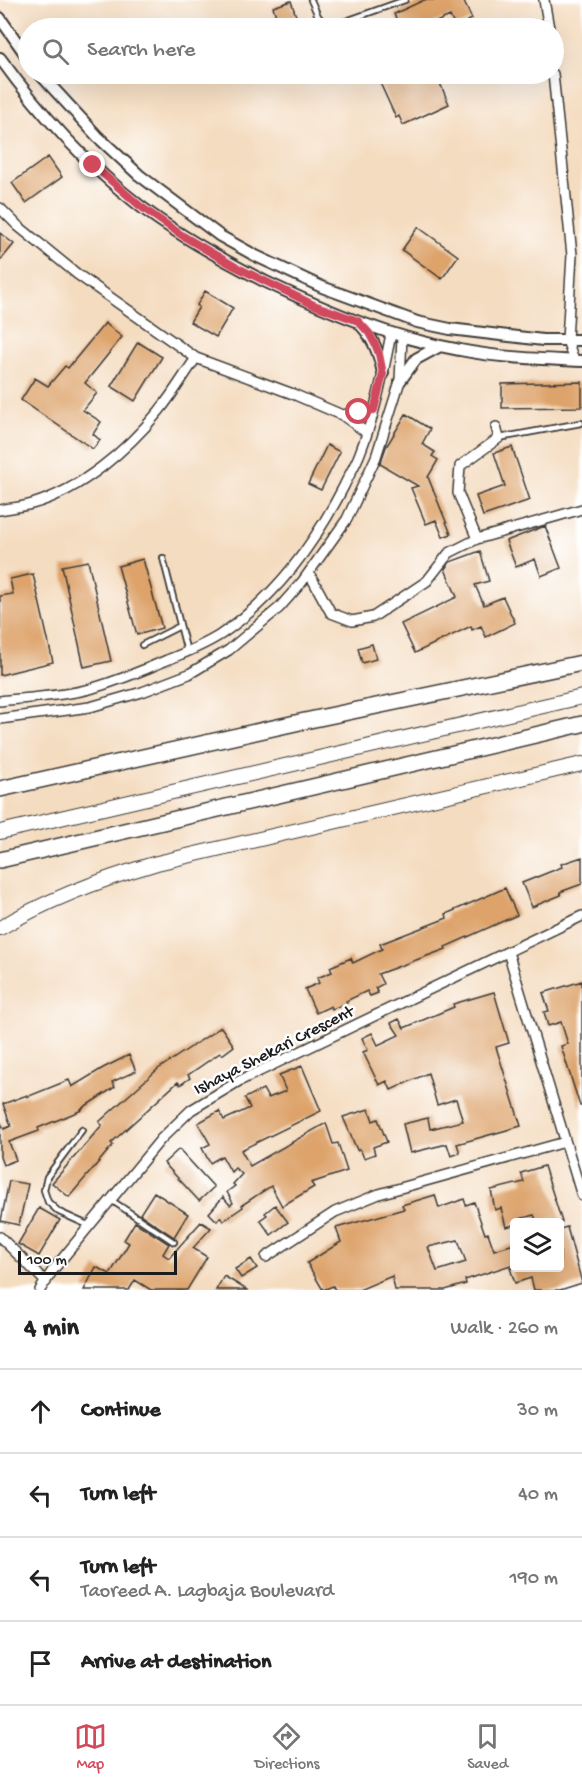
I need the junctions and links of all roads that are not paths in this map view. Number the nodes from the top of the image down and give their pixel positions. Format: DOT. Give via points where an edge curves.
graph roads {
  1 [pos="311,0"];
  2 [pos="405,0"];
  3 [pos="544,0"];
  4 [pos="394,2"];
  5 [pos="0,18"];
  6 [pos="320,18"];
  7 [pos="353,18"];
  8 [pos="547,18"];
  9 [pos="18,44"];
  10 [pos="0,58"];
  11 [pos="18,82"];
  12 [pos="20,84"];
  13 [pos="49,84"];
  14 [pos="554,84"];
  15 [pos="0,208"];
  16 [pos="582,254"];
  17 [pos="572,255"];
  18 [pos="381,310"];
  19 [pos="358,321"];
  20 [pos="417,322"];
  21 [pos="398,334"];
  22 [pos="567,340"];
  23 [pos="582,340"];
  24 [pos="440,346"];
  25 [pos="196,358"];
  26 [pos="578,360"];
  27 [pos="383,374"];
  28 [pos="400,381"];
  29 [pos="374,410"];
  30 [pos="342,415"];
  31 [pos="581,423"];
  32 [pos="496,427"];
  33 [pos="367,433"];
  34 [pos="499,438"];
  35 [pos="582,509"];
  36 [pos="0,510"];
  37 [pos="477,539"];
  38 [pos="163,558"];
  39 [pos="309,573"];
  40 [pos="180,626"];
  41 [pos="142,645"];
  42 [pos="187,652"];
  43 [pos="582,663"];
  44 [pos="582,697"];
  45 [pos="0,701"];
  46 [pos="0,719"];
  47 [pos="582,724"];
  48 [pos="582,764"];
  49 [pos="0,789"];
  50 [pos="0,832"];
  51 [pos="0,860"];
  52 [pos="582,916"];
  53 [pos="0,928"];
  54 [pos="508,952"];
  55 [pos="82,1130"];
  56 [pos="565,1142"];
  57 [pos="582,1196"];
  58 [pos="111,1200"];
  59 [pos="90,1226"];
  60 [pos="0,1237"];
  61 [pos="174,1242"];
  62 [pos="266,1257"];
  63 [pos="43,1286"];
  1 -- 6 [label="lane"];
  2 -- 4 [label="lane"];
  3 -- 8 [label="street"];
  4 -- 7 [label="lane"];
  5 -- 9 [label="street"];
  10 -- 11 [label="street"];
  12 -- 19 [label="street" via="58,130 140,206 234,266 314,305"];
  13 -- 18 [label="street" via="139,175 220,236 274,265"];
  14 -- 17 [label="street"];
  15 -- 25 [label="street" via="78,274"];
  16 -- 17 [label="street"];
  17 -- 22 [label="street"];
  18 -- 20 [label="street"];
  18 -- 21 [label="street"];
  19 -- 21 [label="street"];
  19 -- 27 [label="street" via="375,344"];
  20 -- 21 [label="street"];
  20 -- 22 [label="street" via="450,329"];
  21 -- 24 [label="street"];
  21 -- 27 [label="street"];
  21 -- 28 [label="street"];
  22 -- 23 [label="street"];
  22 -- 26 [label="street"];
  24 -- 26 [label="street" via="477,353"];
  24 -- 28 [label="street" via="416,359"];
  25 -- 30 [label="street"];
  25 -- 36 [label="street" via="159,411 112,460 59,493 32,504"];
  27 -- 29 [label="street"];
  28 -- 39 [label="street" via="376,457 347,519"];
  29 -- 30 [label="street"];
  29 -- 33 [label="street"];
  30 -- 33 [label="street"];
  31 -- 34 [label="lane"];
  32 -- 34 [label="street"];
  33 -- 42 [label="street" via="316,537 289,573 252,610 219,635"];
  34 -- 37 [label="street" via="460,466 458,493"];
  35 -- 37 [label="street"];
  37 -- 39 [label="street" via="448,553 427,581 373,617 352,621 331,613"];
  38 -- 40 [label="lane"];
  39 -- 46 [label="street" via="257,628 229,651 189,674 90,707"];
  40 -- 41 [label="lane"];
  40 -- 42 [label="lane"];
  42 -- 45 [label="street" via="88,689"];
  43 -- 49 [label="highway"];
  44 -- 50 [label="main road"];
  47 -- 51 [label="highway"];
  48 -- 53 [label="main road" via="157,863 63,895"];
  52 -- 54 [label="street, Ishaya Shekari Crescent"];
  54 -- 56 [label="street"];
  54 -- 58 [label="street, Ishaya Shekari Crescent" via="239,1081 191,1110 161,1138"];
  55 -- 59 [label="lane" via="47,1177 44,1190 48,1202 59,1212"];
  56 -- 57 [label="street"];
  56 -- 62 [label="street" via="379,1194 335,1212"];
  58 -- 59 [label="street, Ishaya Shekari Crescent"];
  58 -- 61 [label="lane"];
  59 -- 63 [label="street, Ishaya Shekari Crescent"];
  60 -- 63 [label="street"];
}
